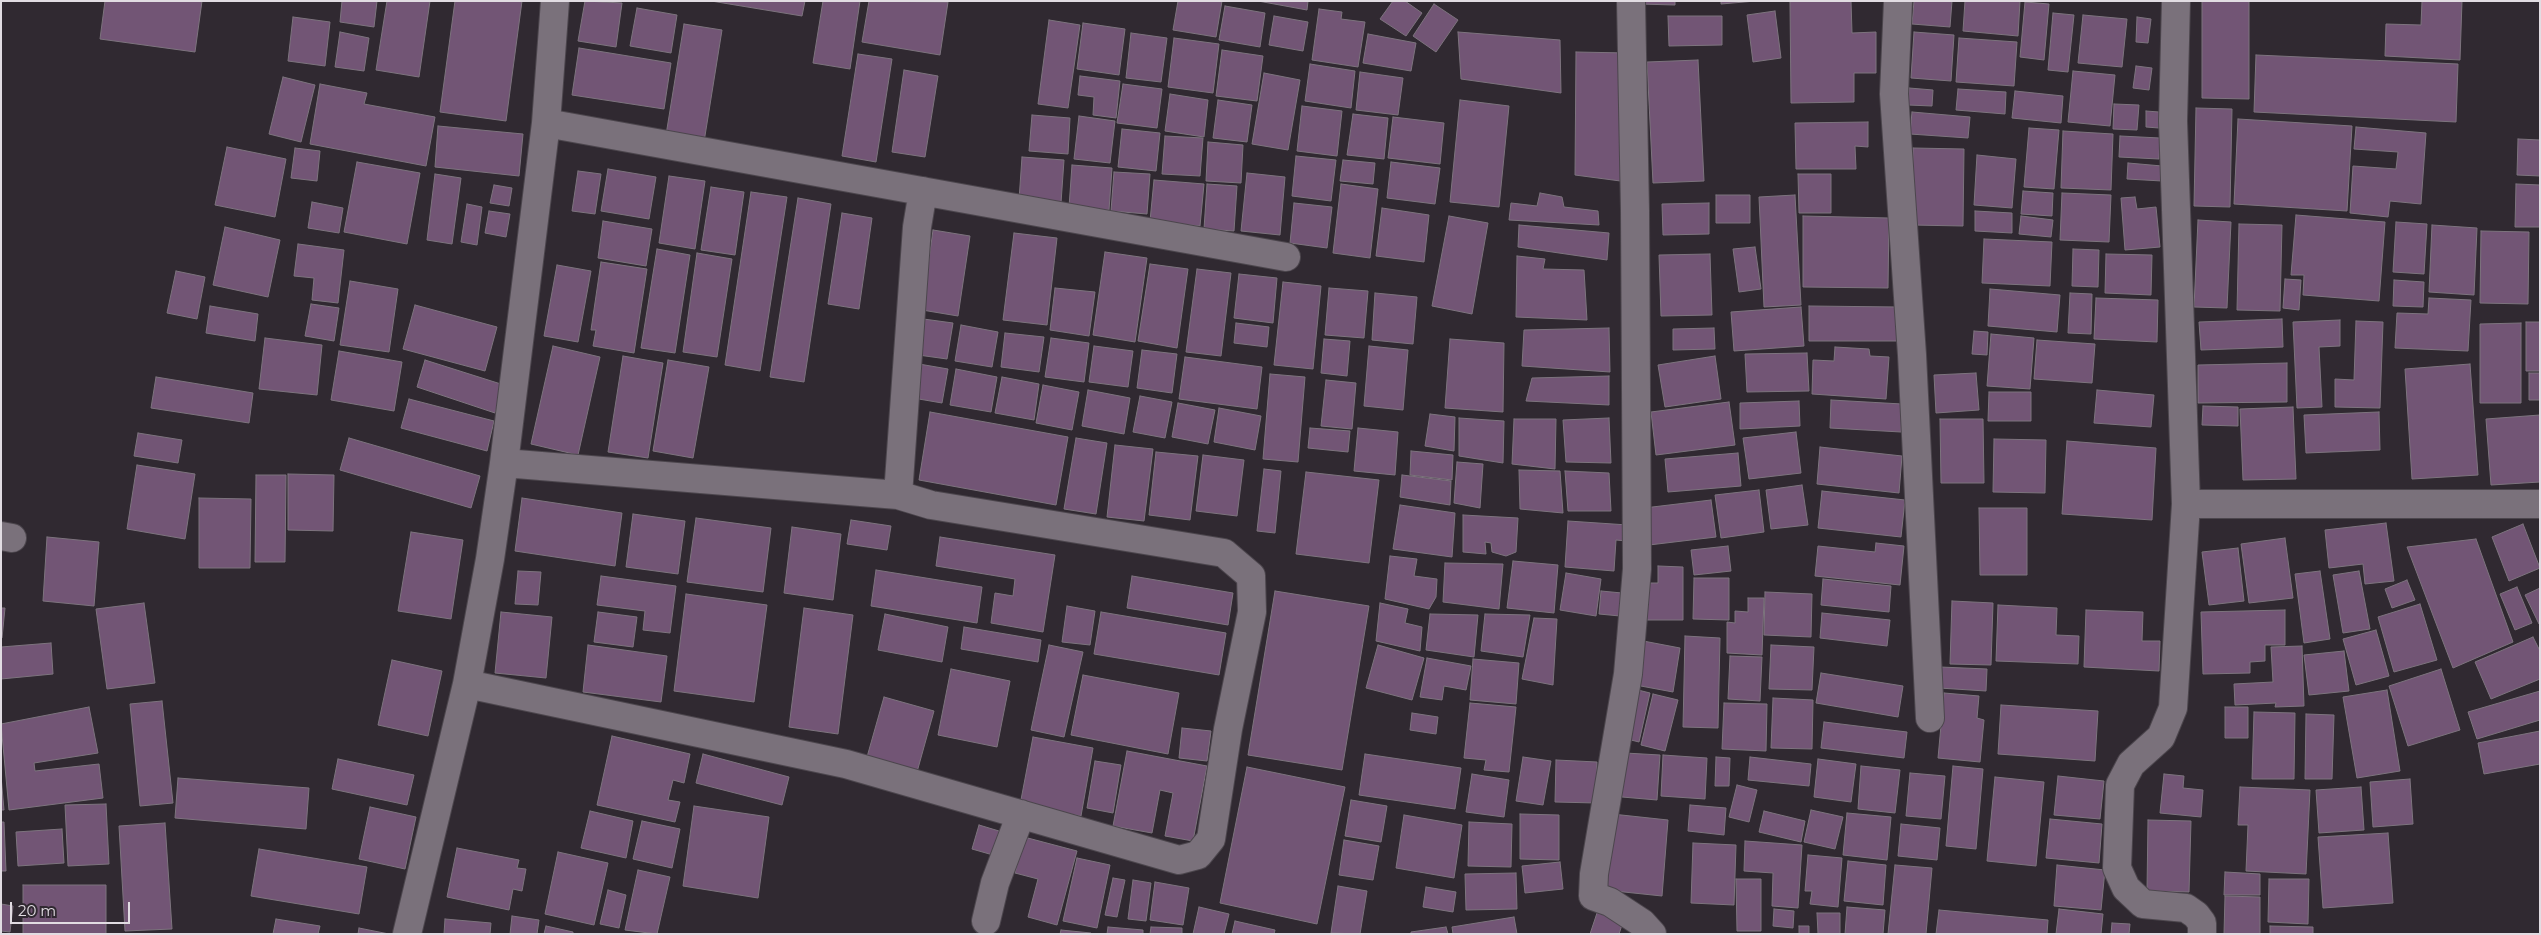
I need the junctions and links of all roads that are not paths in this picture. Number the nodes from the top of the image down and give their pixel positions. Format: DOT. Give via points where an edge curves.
graph roads {
  1 [pos="555,1"];
  2 [pos="1631,1"];
  3 [pos="1898,1"];
  4 [pos="2176,1"];
  5 [pos="546,123"];
  6 [pos="923,191"];
  7 [pos="1286,257"];
  8 [pos="504,463"];
  9 [pos="898,495"];
  10 [pos="2186,504"];
  11 [pos="2540,504"];
  12 [pos="467,684"];
  13 [pos="1930,718"];
  14 [pos="1021,814"];
  15 [pos="986,921"];
  16 [pos="408,934"];
  17 [pos="1652,934"];
  18 [pos="2202,934"];
  1 -- 5 [label="street"];
  2 -- 17 [label="street" via="1636,221 1637,569 1628,674 1593,896 1610,902 1642,923"];
  3 -- 13 [label="street" via="1894,94 1912,355"];
  4 -- 10 [label="street" via="2173,121"];
  5 -- 6 [label="street"];
  5 -- 8 [label="street"];
  6 -- 7 [label="street"];
  6 -- 9 [label="street" via="917,227"];
  8 -- 9 [label="street"];
  8 -- 12 [label="street"];
  9 -- 14 [label="street" via="931,505 1224,553 1251,576 1252,612 1228,729 1211,839 1198,855 1179,860"];
  10 -- 11 [label="street"];
  10 -- 18 [label="street" via="2173,708 2161,737 2131,764 2120,785 2117,868 2126,888 2144,904 2186,908 2202,923"];
  12 -- 14 [label="street" via="846,764"];
  12 -- 16 [label="street"];
  14 -- 15 [label="street" via="994,883"];
}
